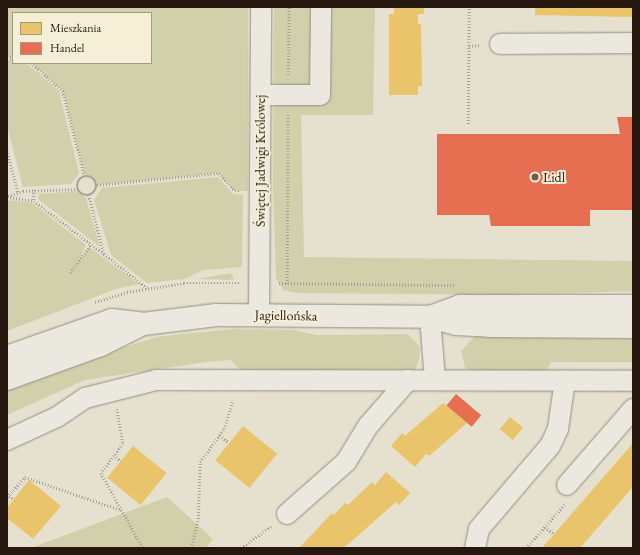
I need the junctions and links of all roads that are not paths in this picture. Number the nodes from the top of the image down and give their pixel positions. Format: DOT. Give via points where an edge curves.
graph roads {
  1 [pos="262,7"];
  2 [pos="321,7"];
  3 [pos="633,43"];
  4 [pos="500,44"];
  5 [pos="261,95"];
  6 [pos="633,306"];
  7 [pos="259,314"];
  8 [pos="430,317"];
  9 [pos="143,324"];
  10 [pos="633,327"];
  11 [pos="7,357"];
  12 [pos="7,378"];
  13 [pos="408,380"];
  14 [pos="435,380"];
  15 [pos="565,380"];
  16 [pos="633,380"];
  17 [pos="633,409"];
  18 [pos="7,440"];
  19 [pos="567,485"];
  20 [pos="287,514"];
  21 [pos="475,548"];
  1 -- 5 [label="street, Świętej Jadwigi Królowej"];
  2 -- 5 [label="street" via="320,95"];
  3 -- 4 [label="street"];
  5 -- 7 [label="street, Świętej Jadwigi Królowej"];
  6 -- 8 [label="street, Jagiellońska" via="460,306"];
  7 -- 8 [label="street, Jagiellońska"];
  7 -- 9 [label="street, Jagiellońska" via="216,315"];
  8 -- 10 [label="street, Jagiellońska" via="456,324 490,326"];
  8 -- 14 [label="street"];
  9 -- 11 [label="street, Jagiellońska" via="112,320"];
  9 -- 12 [label="street, Jagiellońska" via="101,345"];
  13 -- 14 [label="street"];
  13 -- 18 [label="street" via="156,380 85,398 56,417"];
  13 -- 20 [label="street" via="368,426 346,462"];
  14 -- 15 [label="street"];
  15 -- 16 [label="street"];
  15 -- 21 [label="street" via="558,429 550,446 479,529"];
  17 -- 19 [label="street"];
}
